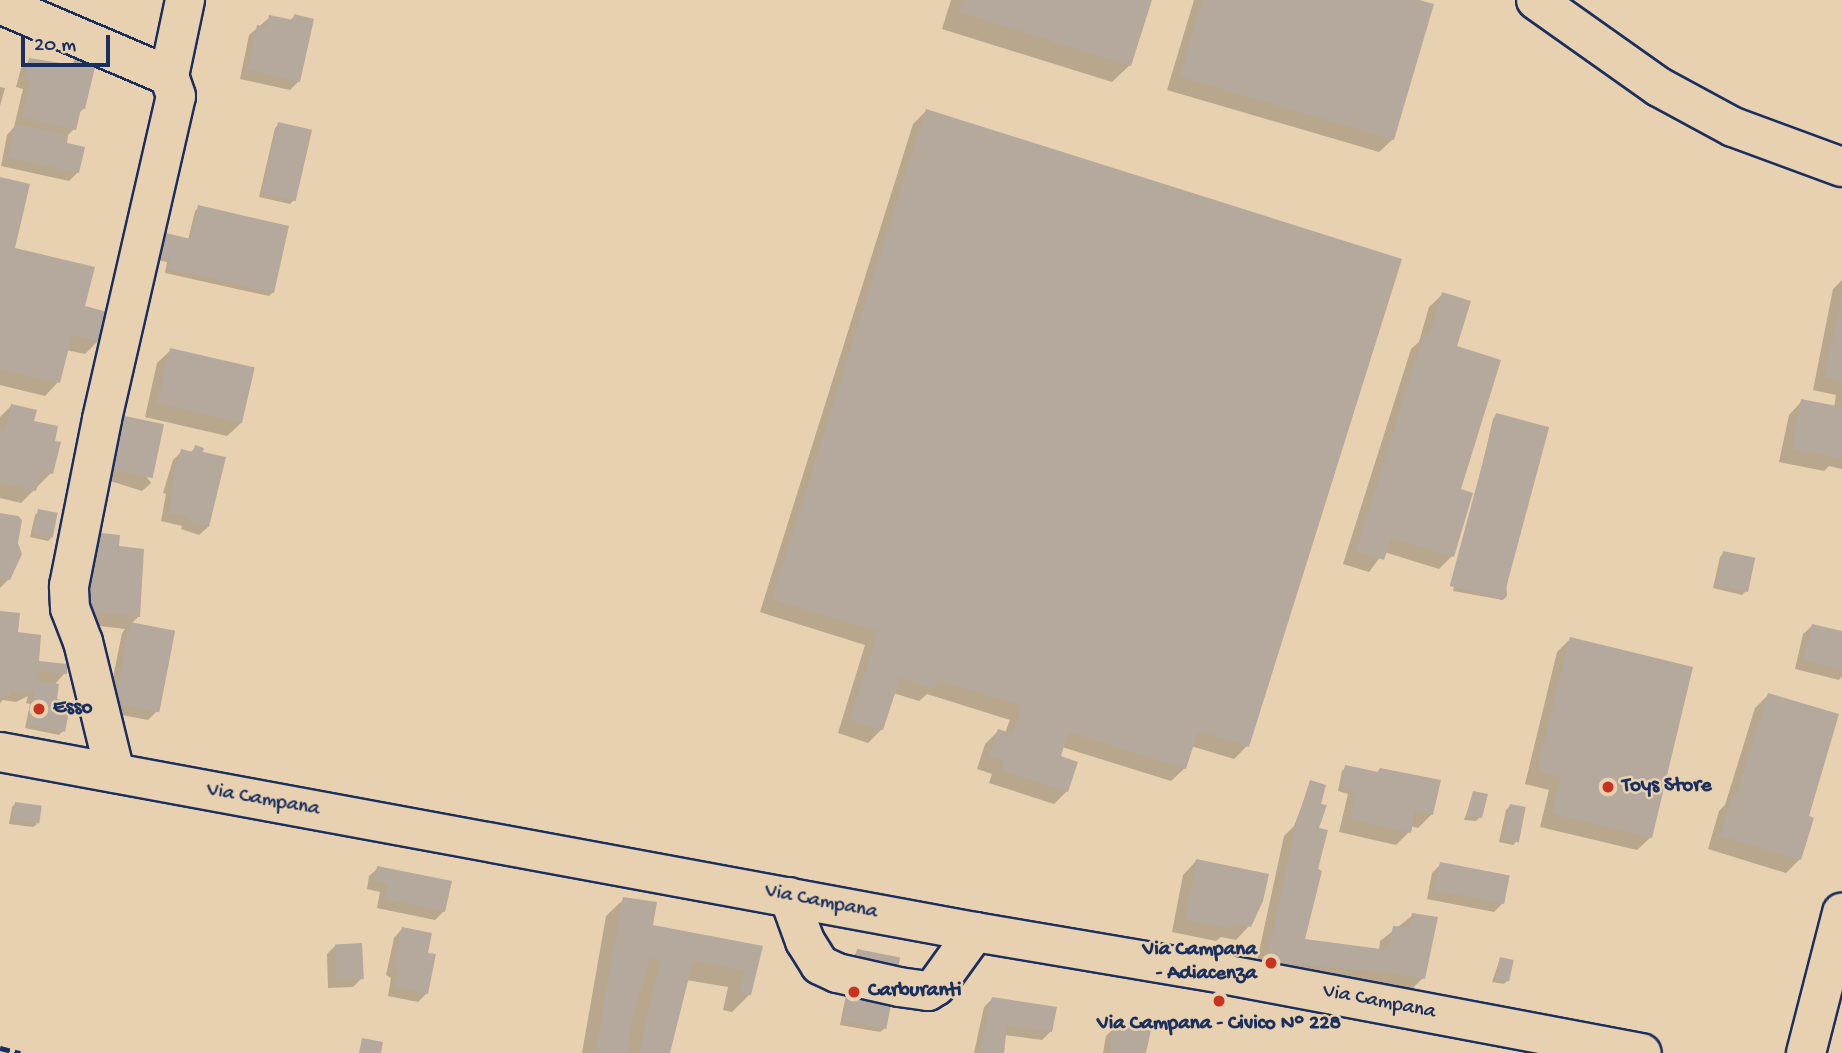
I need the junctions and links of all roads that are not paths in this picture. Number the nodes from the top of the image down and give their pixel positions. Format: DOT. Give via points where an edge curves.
graph roads {
  1 [pos="185,0"];
  2 [pos="1536,0"];
  3 [pos="0,4"];
  4 [pos="169,76"];
  5 [pos="1842,167"];
  6 [pos="0,752"];
  7 [pos="115,774"];
  8 [pos="789,897"];
  9 [pos="1842,913"];
  10 [pos="975,932"];
  11 [pos="1530,1043"];
  12 [pos="1642,1053"];
  13 [pos="1806,1053"];
  1 -- 4 [label="street"];
  2 -- 5 [label="street" via="1672,94 1733,127"];
  3 -- 4 [label="street"];
  4 -- 7 [label="street" via="176,96 69,586 70,608 83,642"];
  6 -- 7 [label="street, Via Campana"];
  7 -- 8 [label="street, Via Campana"];
  8 -- 10 [label="street, Via Campana"];
  8 -- 10 [label="street" via="805,941 820,965 899,987 928,990 936,986"];
  9 -- 13 [label="street"];
  10 -- 11 [label="street, Via Campana" via="1228,975"];
  11 -- 12 [label="street, Via Campana"];
}
